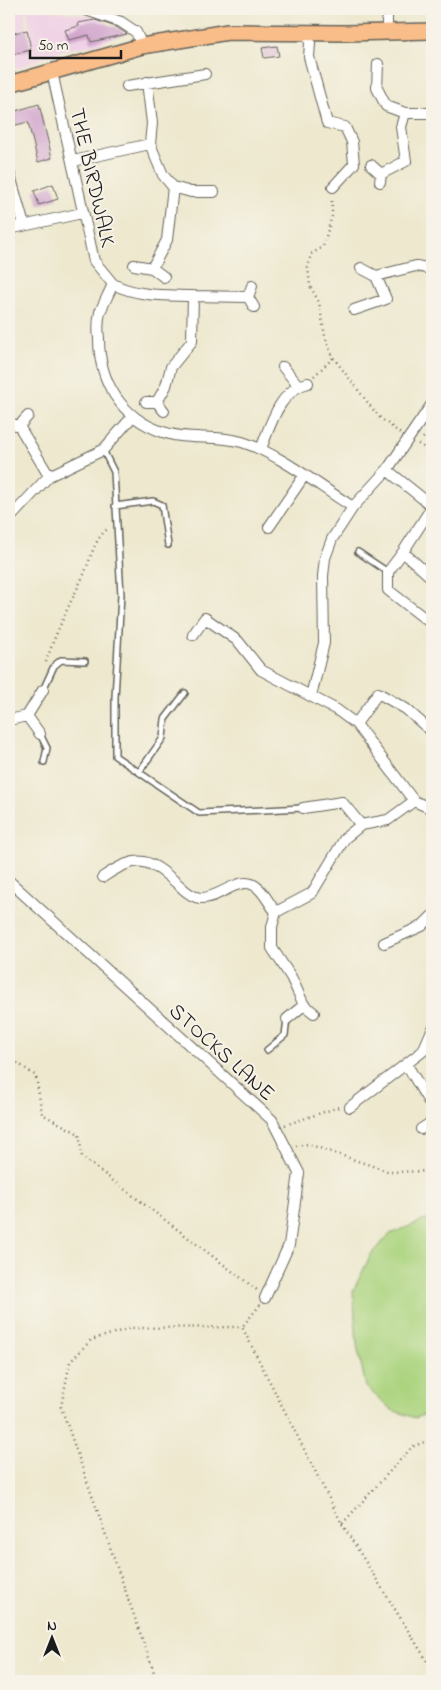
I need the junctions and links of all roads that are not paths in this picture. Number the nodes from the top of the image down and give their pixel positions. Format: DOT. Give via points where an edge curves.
graph roads {
  1 [pos="83,9"];
  2 [pos="387,9"];
  3 [pos="432,31"];
  4 [pos="307,32"];
  5 [pos="387,33"];
  6 [pos="142,46"];
  7 [pos="378,64"];
  8 [pos="52,72"];
  9 [pos="205,74"];
  10 [pos="147,82"];
  11 [pos="9,84"];
  12 [pos="127,86"];
  13 [pos="405,113"];
  14 [pos="432,113"];
  15 [pos="150,144"];
  16 [pos="73,161"];
  17 [pos="371,165"];
  18 [pos="9,172"];
  19 [pos="173,187"];
  20 [pos="333,187"];
  21 [pos="214,192"];
  22 [pos="82,213"];
  23 [pos="24,225"];
  24 [pos="9,229"];
  25 [pos="134,265"];
  26 [pos="152,268"];
  27 [pos="361,268"];
  28 [pos="432,269"];
  29 [pos="376,276"];
  30 [pos="164,277"];
  31 [pos="113,284"];
  32 [pos="252,286"];
  33 [pos="193,296"];
  34 [pos="248,297"];
  35 [pos="254,307"];
  36 [pos="354,310"];
  37 [pos="283,367"];
  38 [pos="146,402"];
  39 [pos="432,404"];
  40 [pos="28,416"];
  41 [pos="134,416"];
  42 [pos="9,423"];
  43 [pos="19,426"];
  44 [pos="261,449"];
  45 [pos="103,450"];
  46 [pos="387,470"];
  47 [pos="49,476"];
  48 [pos="304,476"];
  49 [pos="115,506"];
  50 [pos="432,506"];
  51 [pos="353,507"];
  52 [pos="9,519"];
  53 [pos="269,527"];
  54 [pos="168,545"];
  55 [pos="358,552"];
  56 [pos="403,552"];
  57 [pos="388,572"];
  58 [pos="432,578"];
  59 [pos="432,624"];
  60 [pos="192,635"];
  61 [pos="85,661"];
  62 [pos="43,690"];
  63 [pos="186,692"];
  64 [pos="311,696"];
  65 [pos="27,716"];
  66 [pos="9,720"];
  67 [pos="356,724"];
  68 [pos="432,732"];
  69 [pos="40,734"];
  70 [pos="44,762"];
  71 [pos="139,772"];
  72 [pos="414,801"];
  73 [pos="303,808"];
  74 [pos="432,809"];
  75 [pos="361,825"];
  76 [pos="103,877"];
  77 [pos="9,881"];
  78 [pos="276,912"];
  79 [pos="432,916"];
  80 [pos="384,943"];
  81 [pos="304,1005"];
  82 [pos="314,1013"];
  83 [pos="287,1019"];
  84 [pos="432,1030"];
  85 [pos="267,1050"];
  86 [pos="408,1065"];
  87 [pos="350,1107"];
  88 [pos="432,1107"];
  89 [pos="432,1122"];
  90 [pos="422,1129"];
  91 [pos="265,1298"];
  1 -- 6 [label="street" via="121,22 136,32"];
  2 -- 5 [label="street"];
  3 -- 5 [label="main road"];
  4 -- 5 [label="main road"];
  4 -- 6 [label="main road" via="228,32"];
  4 -- 20 [label="street" via="309,57 327,123 345,127 352,142 354,164"];
  6 -- 8 [label="main road"];
  7 -- 13 [label="street" via="378,88 386,106"];
  8 -- 11 [label="main road"];
  8 -- 16 [label="street, THE BIRDWALK"];
  9 -- 10 [label="street"];
  10 -- 12 [label="street"];
  10 -- 15 [label="street" via="152,123"];
  13 -- 14 [label="street"];
  13 -- 17 [label="street" via="401,127 406,161 381,178"];
  15 -- 16 [label="street"];
  15 -- 19 [label="street" via="162,174"];
  16 -- 22 [label="street, THE BIRDWALK"];
  18 -- 23 [label="street"];
  19 -- 21 [label="street" via="191,192"];
  19 -- 26 [label="street" via="167,240"];
  22 -- 23 [label="street"];
  22 -- 31 [label="street, THE BIRDWALK" via="94,261"];
  23 -- 24 [label="street"];
  25 -- 26 [label="street"];
  26 -- 30 [label="street"];
  27 -- 29 [label="street"];
  28 -- 29 [label="street" via="416,266"];
  29 -- 36 [label="street" via="386,300"];
  31 -- 33 [label="street" via="126,291 150,295"];
  31 -- 41 [label="street" via="100,314 99,350 111,391"];
  32 -- 34 [label="street"];
  33 -- 34 [label="street"];
  33 -- 38 [label="street" via="192,341 171,367 161,406"];
  34 -- 35 [label="street"];
  37 -- 44 [label="street" via="303,384 286,398 272,418"];
  39 -- 46 [label="street"];
  40 -- 43 [label="street"];
  41 -- 44 [label="street" via="163,432 227,439"];
  41 -- 45 [label="street"];
  42 -- 43 [label="street"];
  43 -- 47 [label="street"];
  44 -- 48 [label="street"];
  45 -- 47 [label="street"];
  45 -- 49 [label="lane" via="114,472"];
  46 -- 50 [label="street"];
  46 -- 51 [label="street"];
  47 -- 52 [label="street"];
  48 -- 51 [label="street"];
  48 -- 53 [label="street"];
  49 -- 54 [label="lane" via="153,501 162,505"];
  49 -- 71 [label="lane" via="121,596 115,756"];
  50 -- 56 [label="street"];
  51 -- 64 [label="street" via="332,539 325,558 324,643"];
  55 -- 57 [label="lane"];
  56 -- 57 [label="street"];
  56 -- 58 [label="street"];
  57 -- 59 [label="street" via="388,590"];
  60 -- 64 [label="street" via="205,618 238,641 261,670"];
  61 -- 62 [label="lane" via="61,660 54,666"];
  62 -- 65 [label="street"];
  63 -- 71 [label="lane" via="165,719 163,738"];
  64 -- 67 [label="street"];
  65 -- 66 [label="street"];
  65 -- 69 [label="street"];
  67 -- 68 [label="street" via="378,693 406,709"];
  67 -- 72 [label="street"];
  69 -- 70 [label="lane" via="47,748"];
  71 -- 73 [label="lane" via="199,813"];
  72 -- 74 [label="street"];
  72 -- 75 [label="street" via="388,820"];
  73 -- 75 [label="street" via="342,802"];
  75 -- 78 [label="street" via="345,838 312,893"];
  76 -- 78 [label="street" via="123,863 143,861 159,868 198,898 213,897 236,883 259,888"];
  77 -- 91 [label="street, STOCKS LANE" via="272,1120 299,1173 289,1245"];
  78 -- 81 [label="street" via="272,948"];
  79 -- 80 [label="street" via="422,926"];
  81 -- 82 [label="street"];
  81 -- 83 [label="street"];
  83 -- 85 [label="lane" via="286,1035"];
  84 -- 86 [label="street" via="423,1051"];
  86 -- 87 [label="street"];
  86 -- 88 [label="street"];
  89 -- 90 [label="street"];
}
